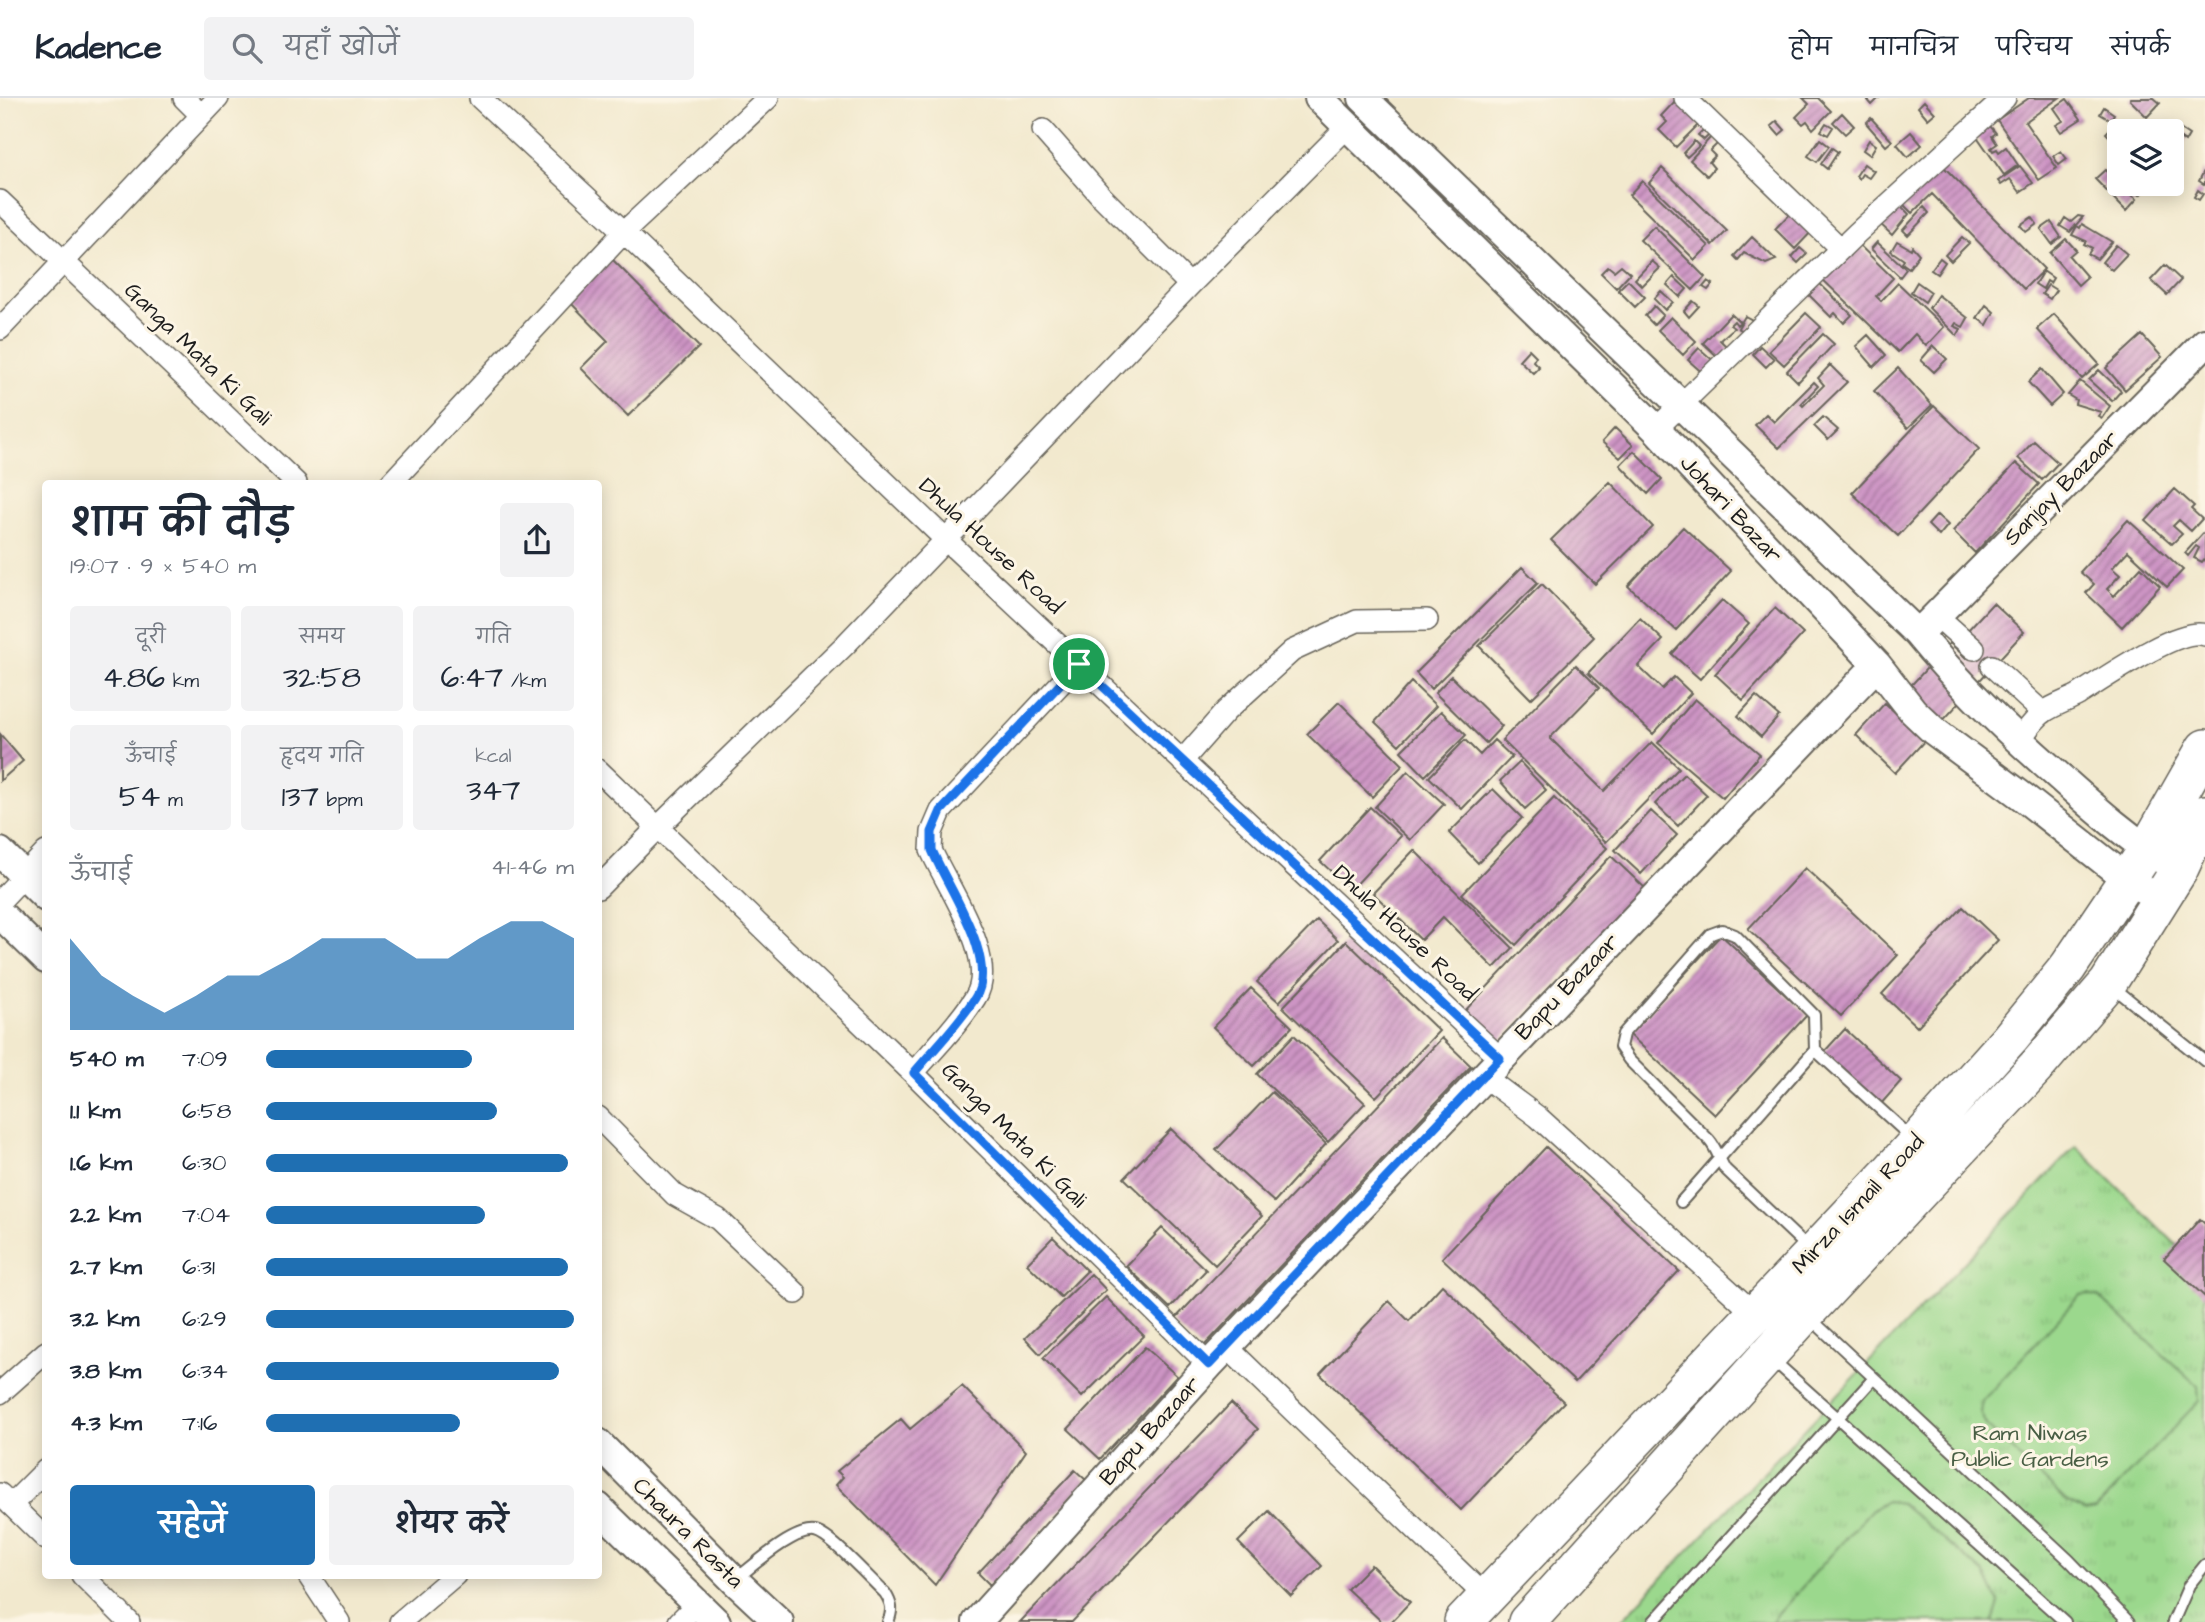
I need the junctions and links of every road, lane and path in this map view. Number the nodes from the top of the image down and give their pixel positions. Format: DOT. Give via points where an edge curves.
graph roads {
  1 [pos="184,98"];
  2 [pos="218,98"];
  3 [pos="480,98"];
  4 [pos="768,98"];
  5 [pos="1319,98"];
  6 [pos="2005,98"];
  7 [pos="1368,99"];
  8 [pos="1700,103"];
  9 [pos="200,114"];
  10 [pos="1348,127"];
  11 [pos="1043,130"];
  12 [pos="0,201"];
  13 [pos="624,232"];
  14 [pos="1840,249"];
  15 [pos="64,262"];
  16 [pos="1189,285"];
  17 [pos="1557,286"];
  18 [pos="1534,310"];
  19 [pos="0,329"];
  20 [pos="2205,343"];
  21 [pos="1680,405"];
  22 [pos="1656,429"];
  23 [pos="293,480"];
  24 [pos="394,480"];
  25 [pos="946,540"];
  26 [pos="1427,620"];
  27 [pos="1927,624"];
  28 [pos="2205,635"];
  29 [pos="1974,649"];
  30 [pos="1079,664"];
  31 [pos="1877,665"];
  32 [pos="1993,666"];
  33 [pos="2043,713"];
  34 [pos="2018,741"];
  35 [pos="2205,748"];
  36 [pos="1182,761"];
  37 [pos="602,774"];
  38 [pos="2205,814"];
  39 [pos="658,827"];
  40 [pos="0,852"];
  41 [pos="42,856"];
  42 [pos="2137,865"];
  43 [pos="24,875"];
  44 [pos="602,884"];
  45 [pos="2169,884"];
  46 [pos="42,893"];
  47 [pos="0,901"];
  48 [pos="0,914"];
  49 [pos="42,955"];
  50 [pos="2108,983"];
  51 [pos="1815,1050"];
  52 [pos="2204,1059"];
  53 [pos="1491,1067"];
  54 [pos="914,1073"];
  55 [pos="602,1121"];
  56 [pos="1917,1142"];
  57 [pos="1719,1159"];
  58 [pos="1681,1202"];
  59 [pos="1813,1253"];
  60 [pos="796,1293"];
  61 [pos="1755,1314"];
  62 [pos="1805,1314"];
  63 [pos="42,1356"];
  64 [pos="1218,1356"];
  65 [pos="1768,1356"];
  66 [pos="1874,1378"];
  67 [pos="0,1393"];
  68 [pos="1838,1420"];
  69 [pos="602,1447"];
  70 [pos="42,1473"];
  71 [pos="6,1500"];
  72 [pos="602,1511"];
  73 [pos="42,1535"];
  74 [pos="2205,1565"];
  75 [pos="86,1579"];
  76 [pos="312,1579"];
  77 [pos="450,1579"];
  78 [pos="734,1580"];
  79 [pos="1474,1609"];
  80 [pos="697,1616"];
  81 [pos="129,1622"];
  82 [pos="339,1622"];
  83 [pos="400,1622"];
  84 [pos="779,1622"];
  85 [pos="888,1622"];
  86 [pos="977,1622"];
  87 [pos="1527,1622"];
  88 [pos="1653,1622"];
  89 [pos="2065,1622"];
  90 [pos="2129,1622"];
  91 [pos="2173,1622"];
  1 -- 9 [label="street"];
  2 -- 9 [label="street"];
  3 -- 13 [label="street, Dhula House Road"];
  4 -- 13 [label="street"];
  5 -- 10 [label="street, Johari Bazar"];
  6 -- 14 [label="street"];
  7 -- 17 [label="street, Johari Bazar"];
  8 -- 14 [label="street"];
  9 -- 15 [label="street"];
  10 -- 16 [label="street"];
  10 -- 18 [label="street, Johari Bazar"];
  11 -- 16 [label="street"];
  12 -- 15 [label="street, Ganga Mata Ki Gali"];
  13 -- 24 [label="street"];
  13 -- 25 [label="street, Dhula House Road"];
  14 -- 21 [label="street"];
  15 -- 19 [label="street"];
  15 -- 23 [label="street, Ganga Mata Ki Gali"];
  16 -- 25 [label="street"];
  17 -- 18 [label="street"];
  17 -- 21 [label="street, Johari Bazar"];
  18 -- 22 [label="street, Johari Bazar"];
  20 -- 27 [label="street, Sanjay Bazaar"];
  21 -- 22 [label="street"];
  21 -- 27 [label="street, Johari Bazar"];
  22 -- 31 [label="street, Johari Bazar"];
  25 -- 30 [label="street, Dhula House Road"];
  25 -- 39 [label="street"];
  26 -- 36 [label="street" via="1357,621 1292,650 1226,711"];
  27 -- 29 [label="street"];
  27 -- 34 [label="street, Johari Bazar" via="1968,693"];
  28 -- 33 [label="street" via="2174,639"];
  30 -- 36 [label="street, Dhula House Road"];
  30 -- 54 [label="street" via="941,811 932,832 932,850 980,948 983,972 977,996"];
  31 -- 42 [label="street, Johari Bazar" via="1934,731 2023,797"];
  31 -- 53 [label="street, Bapu Bazaar"];
  32 -- 33 [label="street"];
  33 -- 34 [label="street"];
  34 -- 42 [label="street, Johari Bazar" via="2107,820"];
  35 -- 42 [label="highway, Mirza Ismail Road"];
  36 -- 53 [label="street, Dhula House Road"];
  37 -- 39 [label="street, Ganga Mata Ki Gali"];
  38 -- 45 [label="highway, Mirza Ismail Road"];
  39 -- 44 [label="street"];
  39 -- 54 [label="street, Ganga Mata Ki Gali"];
  40 -- 43 [label="street"];
  41 -- 43 [label="street"];
  42 -- 45 [label="street, Johari Bazar"];
  42 -- 56 [label="highway, Mirza Ismail Road" via="2068,967"];
  43 -- 46 [label="street"];
  43 -- 47 [label="street"];
  45 -- 50 [label="highway, Mirza Ismail Road"];
  48 -- 49 [label="street"];
  50 -- 52 [label="lane"];
  50 -- 62 [label="highway, Mirza Ismail Road" via="2036,1067"];
  51 -- 56 [label="lane"];
  51 -- 57 [label="lane"];
  51 -- 57 [label="lane" via="1814,1014 1735,935 1722,930 1711,934 1623,1034 1620,1047 1709,1140"];
  53 -- 61 [label="street, Dhula House Road" via="1538,1117"];
  53 -- 64 [label="street, Bapu Bazaar"];
  54 -- 64 [label="street, Ganga Mata Ki Gali"];
  55 -- 60 [label="street" via="675,1195 719,1219"];
  56 -- 59 [label="highway, Mirza Ismail Road"];
  57 -- 58 [label="lane"];
  57 -- 59 [label="lane"];
  59 -- 61 [label="highway, Mirza Ismail Road"];
  61 -- 79 [label="highway, Mirza Ismail Road"];
  62 -- 65 [label="highway, Mirza Ismail Road"];
  62 -- 66 [label="lane"];
  63 -- 67 [label="street"];
  64 -- 79 [label="street, Ganga Mata Ki Gali"];
  64 -- 86 [label="street, Bapu Bazaar"];
  65 -- 68 [label="lane"];
  65 -- 87 [label="highway, Mirza Ismail Road"];
  66 -- 68 [label="lane"];
  66 -- 90 [label="lane"];
  68 -- 88 [label="lane"];
  68 -- 89 [label="lane"];
  69 -- 78 [label="street, Chaura Rasta"];
  70 -- 71 [label="street"];
  71 -- 73 [label="street"];
  72 -- 80 [label="street, Chaura Rasta"];
  74 -- 91 [label="lane" via="2189,1585"];
  75 -- 81 [label="street"];
  76 -- 82 [label="street"];
  77 -- 83 [label="street"];
  78 -- 84 [label="street, Chaura Rasta"];
  78 -- 85 [label="lane" via="785,1542 812,1531 833,1544 885,1593 892,1612"];
}
